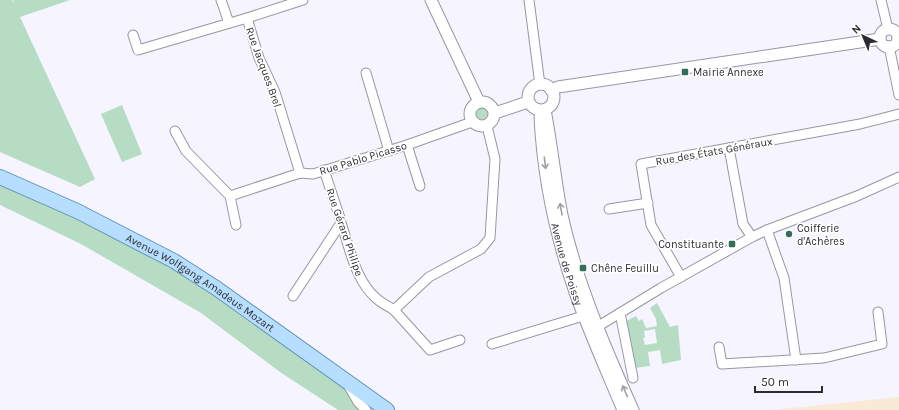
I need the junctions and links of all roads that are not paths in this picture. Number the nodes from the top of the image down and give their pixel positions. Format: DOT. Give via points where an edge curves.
graph roads {
  1 [pos="221,0"];
  2 [pos="301,0"];
  3 [pos="431,0"];
  4 [pos="529,0"];
  5 [pos="881,0"];
  6 [pos="246,18"];
  7 [pos="229,23"];
  8 [pos="894,33"];
  9 [pos="133,35"];
  10 [pos="880,39"];
  11 [pos="889,46"];
  12 [pos="366,73"];
  13 [pos="540,85"];
  14 [pos="551,90"];
  15 [pos="899,95"];
  16 [pos="528,102"];
  17 [pos="475,105"];
  18 [pos="542,110"];
  19 [pos="495,113"];
  20 [pos="899,114"];
  21 [pos="472,122"];
  22 [pos="487,126"];
  23 [pos="175,131"];
  24 [pos="407,145"];
  25 [pos="729,148"];
  26 [pos="389,151"];
  27 [pos="324,170"];
  28 [pos="300,173"];
  29 [pos="0,177"];
  30 [pos="899,177"];
  31 [pos="420,186"];
  32 [pos="230,196"];
  33 [pos="648,203"];
  34 [pos="610,209"];
  35 [pos="341,223"];
  36 [pos="236,225"];
  37 [pos="767,230"];
  38 [pos="752,237"];
  39 [pos="680,277"];
  40 [pos="293,296"];
  41 [pos="394,310"];
  42 [pos="878,312"];
  43 [pos="620,313"];
  44 [pos="583,316"];
  45 [pos="593,328"];
  46 [pos="460,340"];
  47 [pos="492,344"];
  48 [pos="719,347"];
  49 [pos="796,360"];
  50 [pos="633,378"];
  51 [pos="345,380"];
  52 [pos="366,410"];
  53 [pos="387,410"];
  54 [pos="623,410"];
  55 [pos="633,410"];
  1 -- 7 [label="street"];
  2 -- 6 [label="street, Rue Jacques Brel"];
  3 -- 17 [label="street" via="468,81"];
  4 -- 13 [label="street"];
  5 -- 8 [label="street"];
  6 -- 7 [label="street"];
  6 -- 28 [label="street, Rue Jacques Brel" via="274,92"];
  7 -- 9 [label="street" via="138,50"];
  8 -- 10 [label="street" via="883,32"];
  8 -- 11 [label="street" via="897,41"];
  10 -- 11 [label="street"];
  10 -- 14 [label="street"];
  11 -- 15 [label="street"];
  12 -- 26 [label="street"];
  13 -- 14 [label="street" via="548,86"];
  13 -- 16 [label="street" via="528,92"];
  14 -- 18 [label="street" via="554,100 549,108"];
  16 -- 18 [label="street" via="532,108"];
  16 -- 19 [label="street"];
  17 -- 19 [label="street" via="483,102 491,105"];
  17 -- 21 [label="street" via="470,113"];
  18 -- 44 [label="street, Avenue de Poissy, one-way" via="546,177 558,236"];
  45 -- 18 [label="street, Avenue de Poissy, one-way" via="563,216"];
  19 -- 22 [label="street" via="492,122"];
  20 -- 25 [label="street, Rue des États Généraux" via="860,124"];
  21 -- 22 [label="street" via="479,126"];
  21 -- 24 [label="street, Rue Pablo Picasso"];
  22 -- 41 [label="street" via="495,159 490,238 481,249 429,277"];
  23 -- 32 [label="street" via="186,151"];
  24 -- 26 [label="street, Rue Pablo Picasso"];
  24 -- 31 [label="street"];
  25 -- 33 [label="street, Rue des États Généraux" via="641,164"];
  25 -- 38 [label="street" via="743,224"];
  26 -- 27 [label="street, Rue Pablo Picasso"];
  27 -- 28 [label="street, Rue Pablo Picasso" via="312,174"];
  27 -- 35 [label="street, Rue Gérard Philipe"];
  28 -- 32 [label="street, Rue Pablo Picasso"];
  29 -- 51 [label="main road, Avenue Wolfgang Amadeus Mozart" via="77,211 174,261"];
  30 -- 37 [label="street"];
  32 -- 36 [label="street"];
  33 -- 34 [label="street"];
  33 -- 39 [label="street, Rue des États Généraux" via="651,225"];
  35 -- 40 [label="street"];
  35 -- 41 [label="street, Rue Gérard Philipe" via="356,270 364,285 376,298"];
  37 -- 38 [label="street"];
  37 -- 49 [label="street" via="784,278"];
  38 -- 39 [label="street"];
  39 -- 43 [label="street"];
  41 -- 46 [label="street, Rue Gérard Philipe" via="430,350"];
  42 -- 49 [label="street" via="882,344 824,358"];
  43 -- 45 [label="street"];
  43 -- 50 [label="street"];
  44 -- 45 [label="street, Avenue de Poissy"];
  44 -- 47 [label="street"];
  45 -- 54 [label="street, Avenue de Poissy"];
  55 -- 45 [label="street, Avenue de Poissy, one-way"];
  48 -- 49 [label="street" via="722,364"];
  51 -- 52 [label="street"];
  51 -- 53 [label="main road, Avenue Wolfgang Amadeus Mozart"];
}
